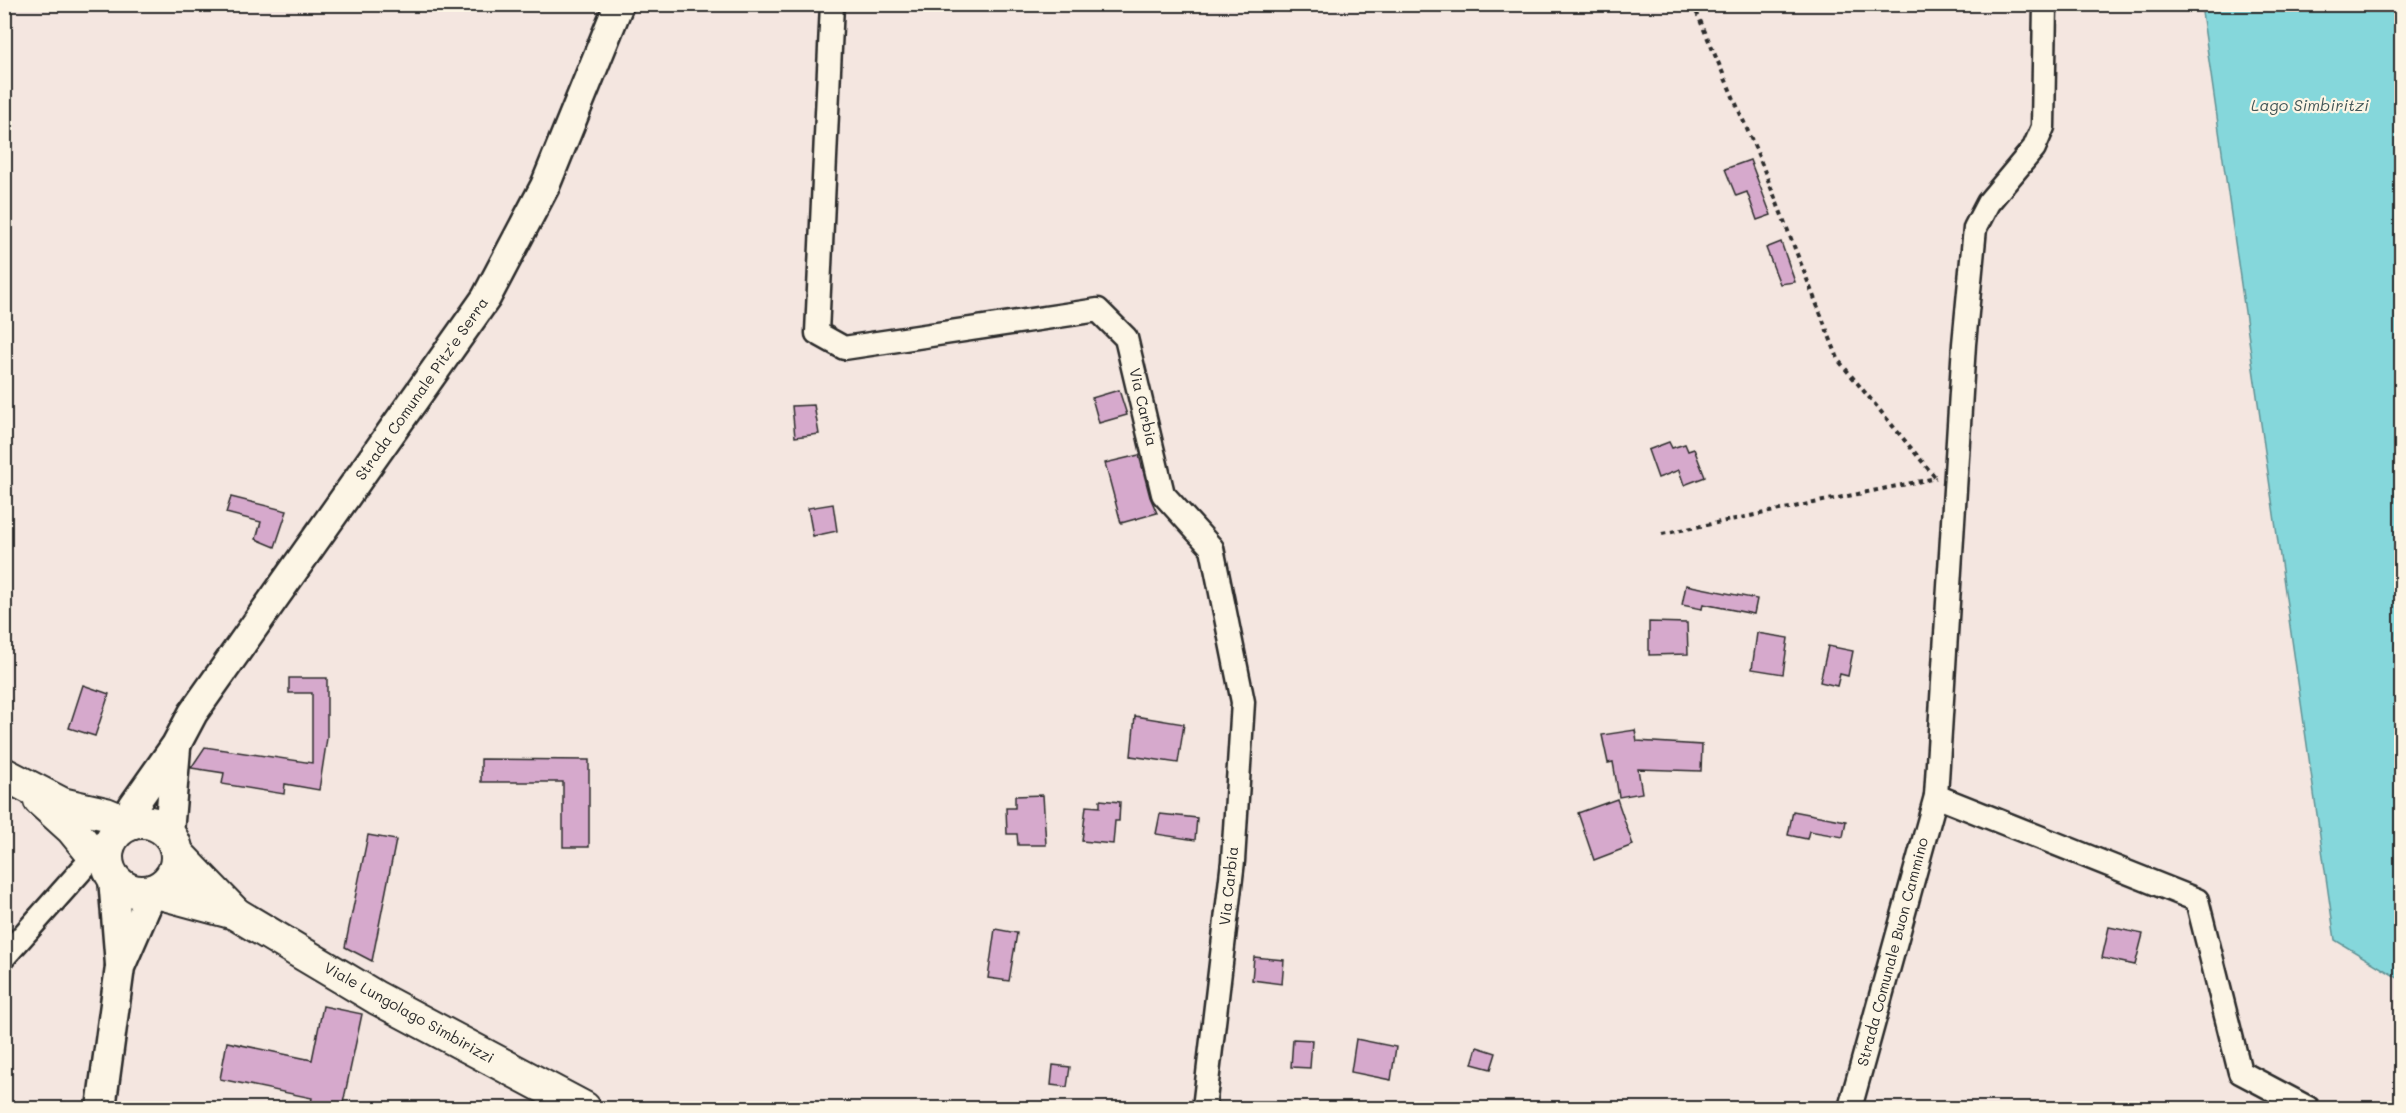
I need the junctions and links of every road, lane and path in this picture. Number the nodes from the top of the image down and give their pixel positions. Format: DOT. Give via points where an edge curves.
graph roads {
  1 [pos="620,4"];
  2 [pos="832,4"];
  3 [pos="1693,4"];
  4 [pos="2045,4"];
  5 [pos="1935,477"];
  6 [pos="1958,483"];
  7 [pos="1662,534"];
  8 [pos="176,746"];
  9 [pos="15,781"];
  10 [pos="1936,796"];
  11 [pos="130,824"];
  12 [pos="174,844"];
  13 [pos="105,868"];
  14 [pos="153,891"];
  15 [pos="236,914"];
  16 [pos="4,957"];
  17 [pos="120,967"];
  18 [pos="101,1108"];
  19 [pos="584,1108"];
  20 [pos="1204,1108"];
  21 [pos="1850,1108"];
  22 [pos="2308,1108"];
  1 -- 8 [label="street, Strada Comunale Pitz'e Serra" via="545,186 486,298 200,704"];
  2 -- 20 [label="street, Via Carbia" via="817,333 844,348 1098,310 1126,338 1163,494 1212,548 1243,702 1233,861"];
  3 -- 5 [label="path" via="1759,157 1839,361"];
  4 -- 6 [label="street, Strada Comunale Buon Cammino" via="2043,127 2034,148 1988,203 1975,228 1964,344"];
  5 -- 6 [label="path"];
  5 -- 7 [label="path"];
  6 -- 10 [label="street, Strada Comunale Buon Cammino"];
  8 -- 11 [label="street, Strada Comunale Pitz'e Serra" via="134,806"];
  8 -- 12 [label="street, Strada Comunale Pitz'e Serra"];
  9 -- 11 [label="main road" via="62,804"];
  9 -- 13 [label="main road" via="72,829"];
  10 -- 21 [label="street, Strada Comunale Buon Cammino"];
  10 -- 22 [label="street" via="2197,900 2240,1072"];
  11 -- 12 [label="main road" via="155,824"];
  11 -- 13 [label="main road" via="118,829"];
  12 -- 14 [label="main road" via="172,877"];
  12 -- 15 [label="main road, Viale Lungolago Simbirizzi"];
  13 -- 14 [label="main road" via="131,891"];
  13 -- 16 [label="street"];
  13 -- 17 [label="street"];
  14 -- 15 [label="main road, Viale Lungolago Simbirizzi"];
  14 -- 17 [label="street"];
  15 -- 19 [label="main road, Viale Lungolago Simbirizzi" via="376,998"];
  17 -- 18 [label="street"];
}
